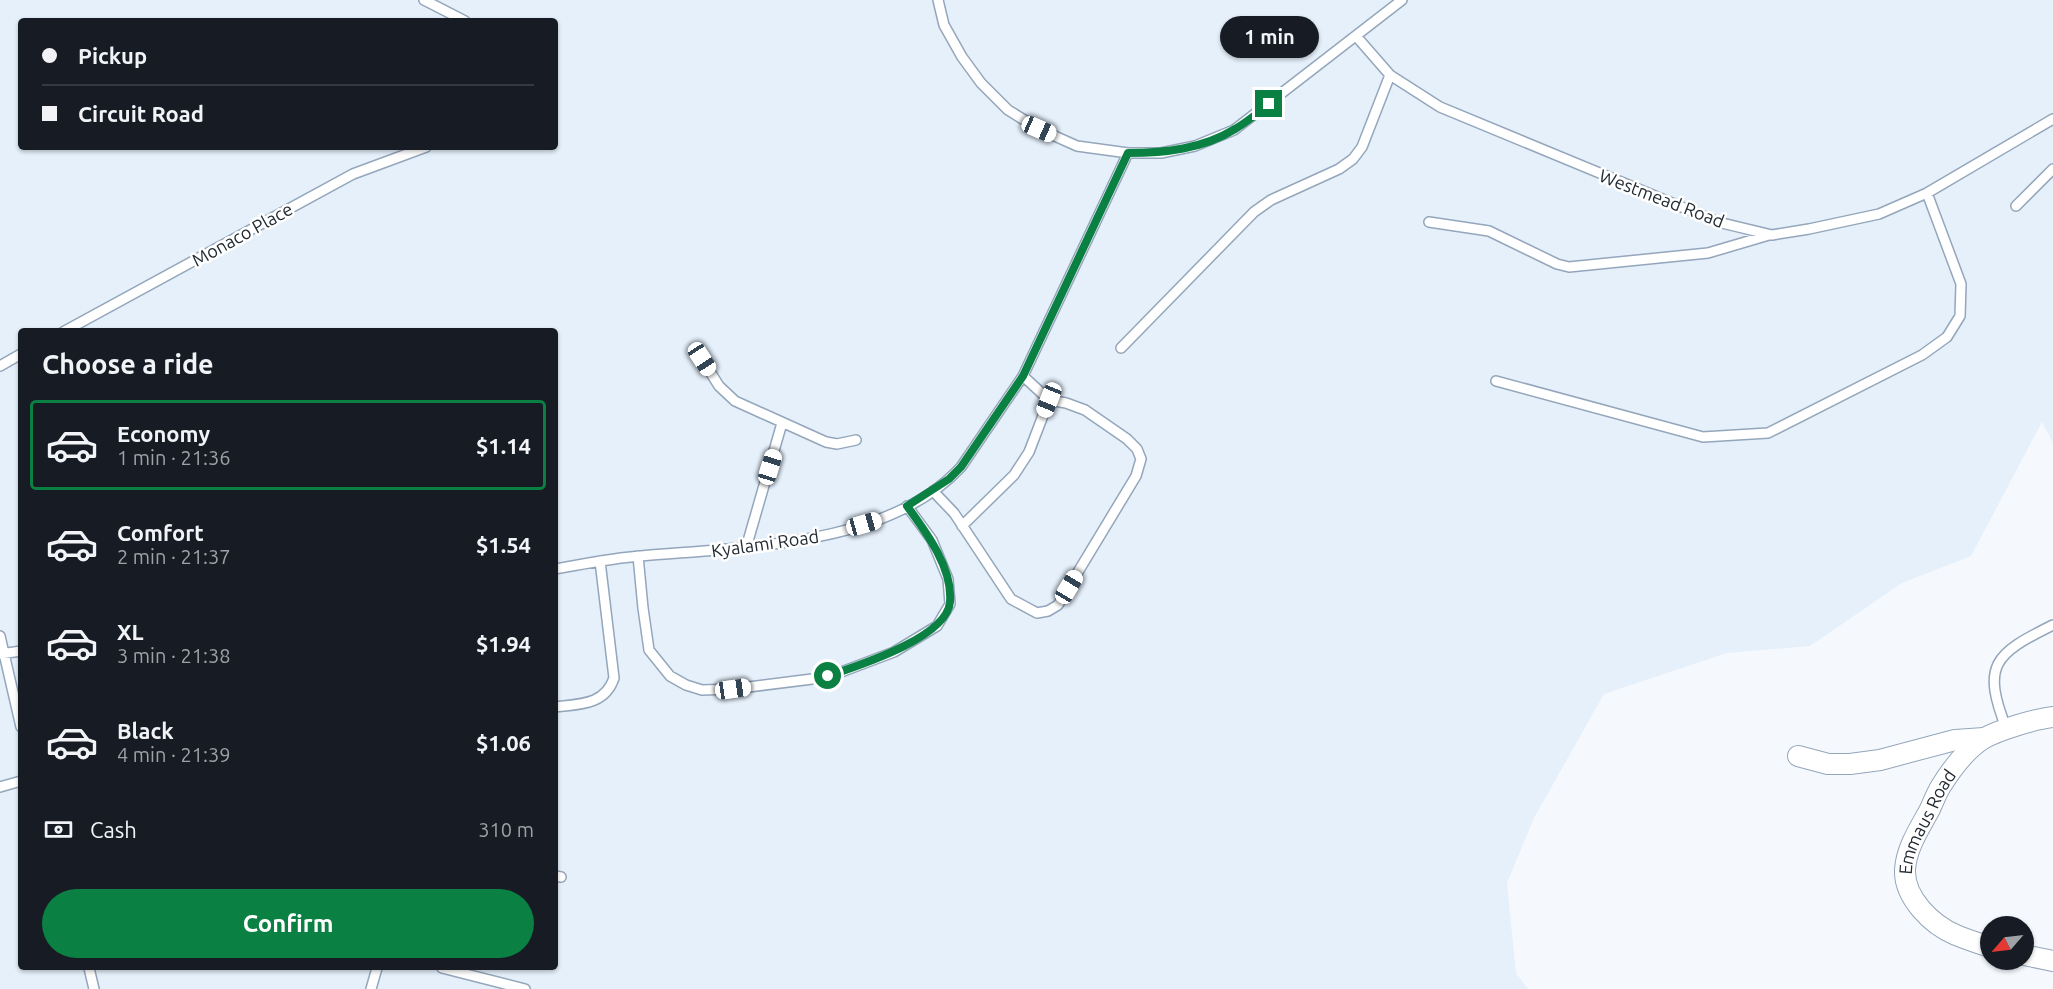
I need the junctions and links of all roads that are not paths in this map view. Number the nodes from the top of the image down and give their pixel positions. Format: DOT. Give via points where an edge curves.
graph roads {
  1 [pos="424,0"];
  2 [pos="938,0"];
  3 [pos="1402,0"];
  4 [pos="459,18"];
  5 [pos="1356,36"];
  6 [pos="1390,75"];
  7 [pos="2053,119"];
  8 [pos="418,150"];
  9 [pos="1128,153"];
  10 [pos="2053,169"];
  11 [pos="1927,193"];
  12 [pos="2016,206"];
  13 [pos="1430,222"];
  14 [pos="1772,235"];
  15 [pos="70,328"];
  16 [pos="1121,348"];
  17 [pos="18,356"];
  18 [pos="702,359"];
  19 [pos="0,366"];
  20 [pos="1023,376"];
  21 [pos="1496,381"];
  22 [pos="1049,400"];
  23 [pos="782,423"];
  24 [pos="856,440"];
  25 [pos="933,491"];
  26 [pos="907,506"];
  27 [pos="962,526"];
  28 [pos="746,548"];
  29 [pos="638,556"];
  30 [pos="600,561"];
  31 [pos="558,568"];
  32 [pos="2053,625"];
  33 [pos="0,636"];
  34 [pos="18,651"];
  35 [pos="3,653"];
  36 [pos="558,706"];
  37 [pos="18,715"];
  38 [pos="2053,717"];
  39 [pos="2007,730"];
  40 [pos="1984,738"];
  41 [pos="1798,756"];
  42 [pos="18,782"];
  43 [pos="0,788"];
  44 [pos="1980,943"];
  45 [pos="2034,957"];
  46 [pos="2053,961"];
  47 [pos="89,970"];
  48 [pos="376,970"];
  49 [pos="460,970"];
  50 [pos="94,989"];
  51 [pos="371,989"];
  52 [pos="525,989"];
  1 -- 4 [label="lane"];
  2 -- 9 [label="lane" via="944,25 962,57 1008,110 1077,146"];
  3 -- 5 [label="lane"];
  5 -- 6 [label="lane, Westmead Road"];
  5 -- 9 [label="lane" via="1234,130 1195,146 1161,153"];
  6 -- 14 [label="lane, Westmead Road" via="1440,107 1718,222"];
  6 -- 16 [label="lane" via="1362,147 1353,159 1254,212"];
  7 -- 11 [label="lane, Westmead Road"];
  8 -- 15 [label="lane, Monaco Place" via="353,174"];
  9 -- 20 [label="lane, Kyalami Road"];
  10 -- 12 [label="lane"];
  11 -- 14 [label="lane, Westmead Road" via="1879,214"];
  11 -- 21 [label="lane" via="1961,284 1960,316 1947,337 1922,355 1768,433 1703,437"];
  13 -- 14 [label="lane" via="1489,231 1569,267 1708,253"];
  17 -- 19 [label="lane"];
  18 -- 23 [label="lane" via="719,386 735,401"];
  20 -- 22 [label="lane"];
  20 -- 25 [label="lane, Kyalami Road" via="961,467"];
  22 -- 27 [label="lane" via="1029,452 1014,475"];
  22 -- 27 [label="lane" via="1085,410 1127,439 1141,459 1136,476 1058,605 1037,613 1011,599"];
  23 -- 24 [label="lane" via="826,442"];
  23 -- 28 [label="lane"];
  25 -- 26 [label="lane, Kyalami Road"];
  25 -- 27 [label="lane"];
  26 -- 28 [label="lane, Kyalami Road" via="883,518 808,540"];
  26 -- 29 [label="lane" via="932,540 948,579 950,604 937,626 894,652 828,676 702,690 670,676 650,650"];
  28 -- 29 [label="lane, Kyalami Road"];
  29 -- 30 [label="lane, Kyalami Road"];
  30 -- 31 [label="lane, Kyalami Road"];
  30 -- 36 [label="lane" via="614,678 606,694 595,700"];
  32 -- 39 [label="lane" via="2010,649 2000,660 1993,688"];
  33 -- 35 [label="lane"];
  34 -- 35 [label="lane"];
  35 -- 37 [label="lane"];
  38 -- 39 [label="street, Emmaus Road"];
  39 -- 40 [label="street, Emmaus Road"];
  40 -- 41 [label="street, Emmaus Road" via="1954,740 1850,764 1828,764"];
  40 -- 44 [label="street, Emmaus Road" via="1940,787 1915,837 1905,870 1911,895 1924,914 1954,934"];
  42 -- 43 [label="lane"];
  45 -- 46 [label="street"];
  47 -- 50 [label="lane"];
  48 -- 51 [label="lane"];
  49 -- 52 [label="lane"];
}
